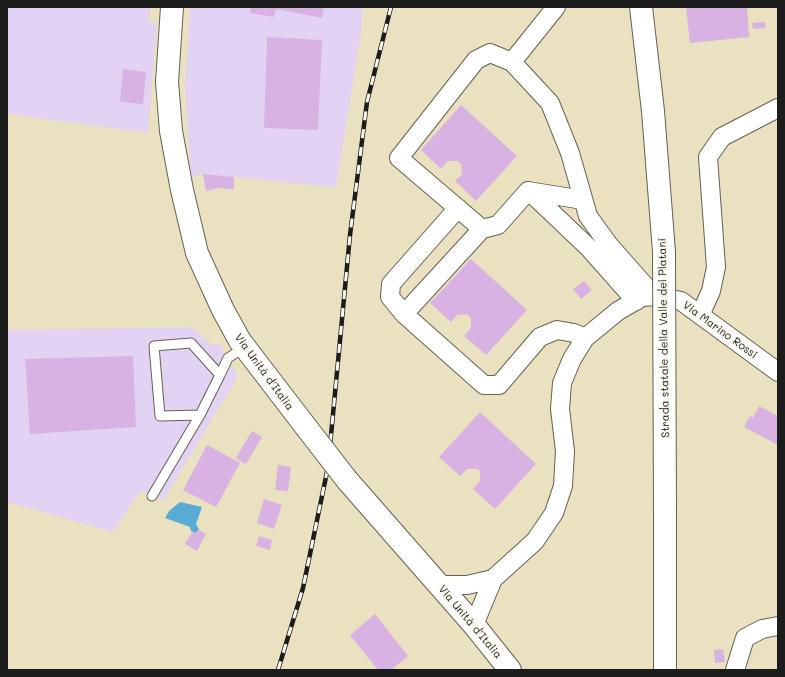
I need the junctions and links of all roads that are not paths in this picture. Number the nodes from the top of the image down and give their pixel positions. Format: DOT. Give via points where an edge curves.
graph roads {
  1 [pos="172,7"];
  2 [pos="556,7"];
  3 [pos="641,7"];
  4 [pos="512,62"];
  5 [pos="778,108"];
  6 [pos="528,191"];
  7 [pos="458,208"];
  8 [pos="585,208"];
  9 [pos="482,229"];
  10 [pos="574,233"];
  11 [pos="654,296"];
  12 [pos="636,300"];
  13 [pos="404,314"];
  14 [pos="701,314"];
  15 [pos="585,338"];
  16 [pos="245,347"];
  17 [pos="778,372"];
  18 [pos="220,375"];
  19 [pos="200,415"];
  20 [pos="152,496"];
  21 [pos="493,579"];
  22 [pos="439,585"];
  23 [pos="474,625"];
  24 [pos="770,628"];
  25 [pos="510,670"];
  26 [pos="665,670"];
  27 [pos="735,670"];
  1 -- 16 [label="street, Via Unità d'Italia" via="167,82 171,131 182,190 197,253 223,310"];
  2 -- 4 [label="street"];
  3 -- 26 [label="street, Strada statale della Valle del Platani, bridge" via="653,111 664,252"];
  4 -- 7 [label="street" via="490,53 476,60 399,158"];
  4 -- 8 [label="street" via="550,103 570,153"];
  5 -- 14 [label="street" via="722,137 708,157 716,267 711,290"];
  6 -- 8 [label="street"];
  6 -- 9 [label="street" via="498,225"];
  6 -- 10 [label="street"];
  7 -- 9 [label="street"];
  7 -- 13 [label="street" via="390,284 390,297"];
  8 -- 10 [label="street"];
  8 -- 11 [label="street" via="609,245"];
  9 -- 13 [label="street"];
  10 -- 12 [label="street"];
  11 -- 12 [label="street, Via Marino Rossi"];
  11 -- 14 [label="street, Via Marino Rossi" via="681,301"];
  12 -- 15 [label="street, Via Marino Rossi"];
  13 -- 15 [label="street" via="484,385 499,385 540,337 557,330"];
  14 -- 17 [label="street, Via Marino Rossi"];
  15 -- 21 [label="street, Via Marino Rossi" via="572,359 562,383 560,409 565,451 563,486 554,513 534,541"];
  16 -- 18 [label="lane" via="228,358"];
  16 -- 22 [label="street, Via Unità d'Italia, bridge" via="347,480"];
  18 -- 19 [label="lane"];
  18 -- 19 [label="lane" via="191,343 154,346 160,416"];
  19 -- 20 [label="lane"];
  21 -- 22 [label="street, Via Marino Rossi" via="468,585"];
  21 -- 23 [label="street, Via Marino Rossi"];
  22 -- 23 [label="street, Via Unità d'Italia"];
  23 -- 25 [label="street, Via Unità d'Italia"];
  24 -- 27 [label="street" via="745,638"];
}
